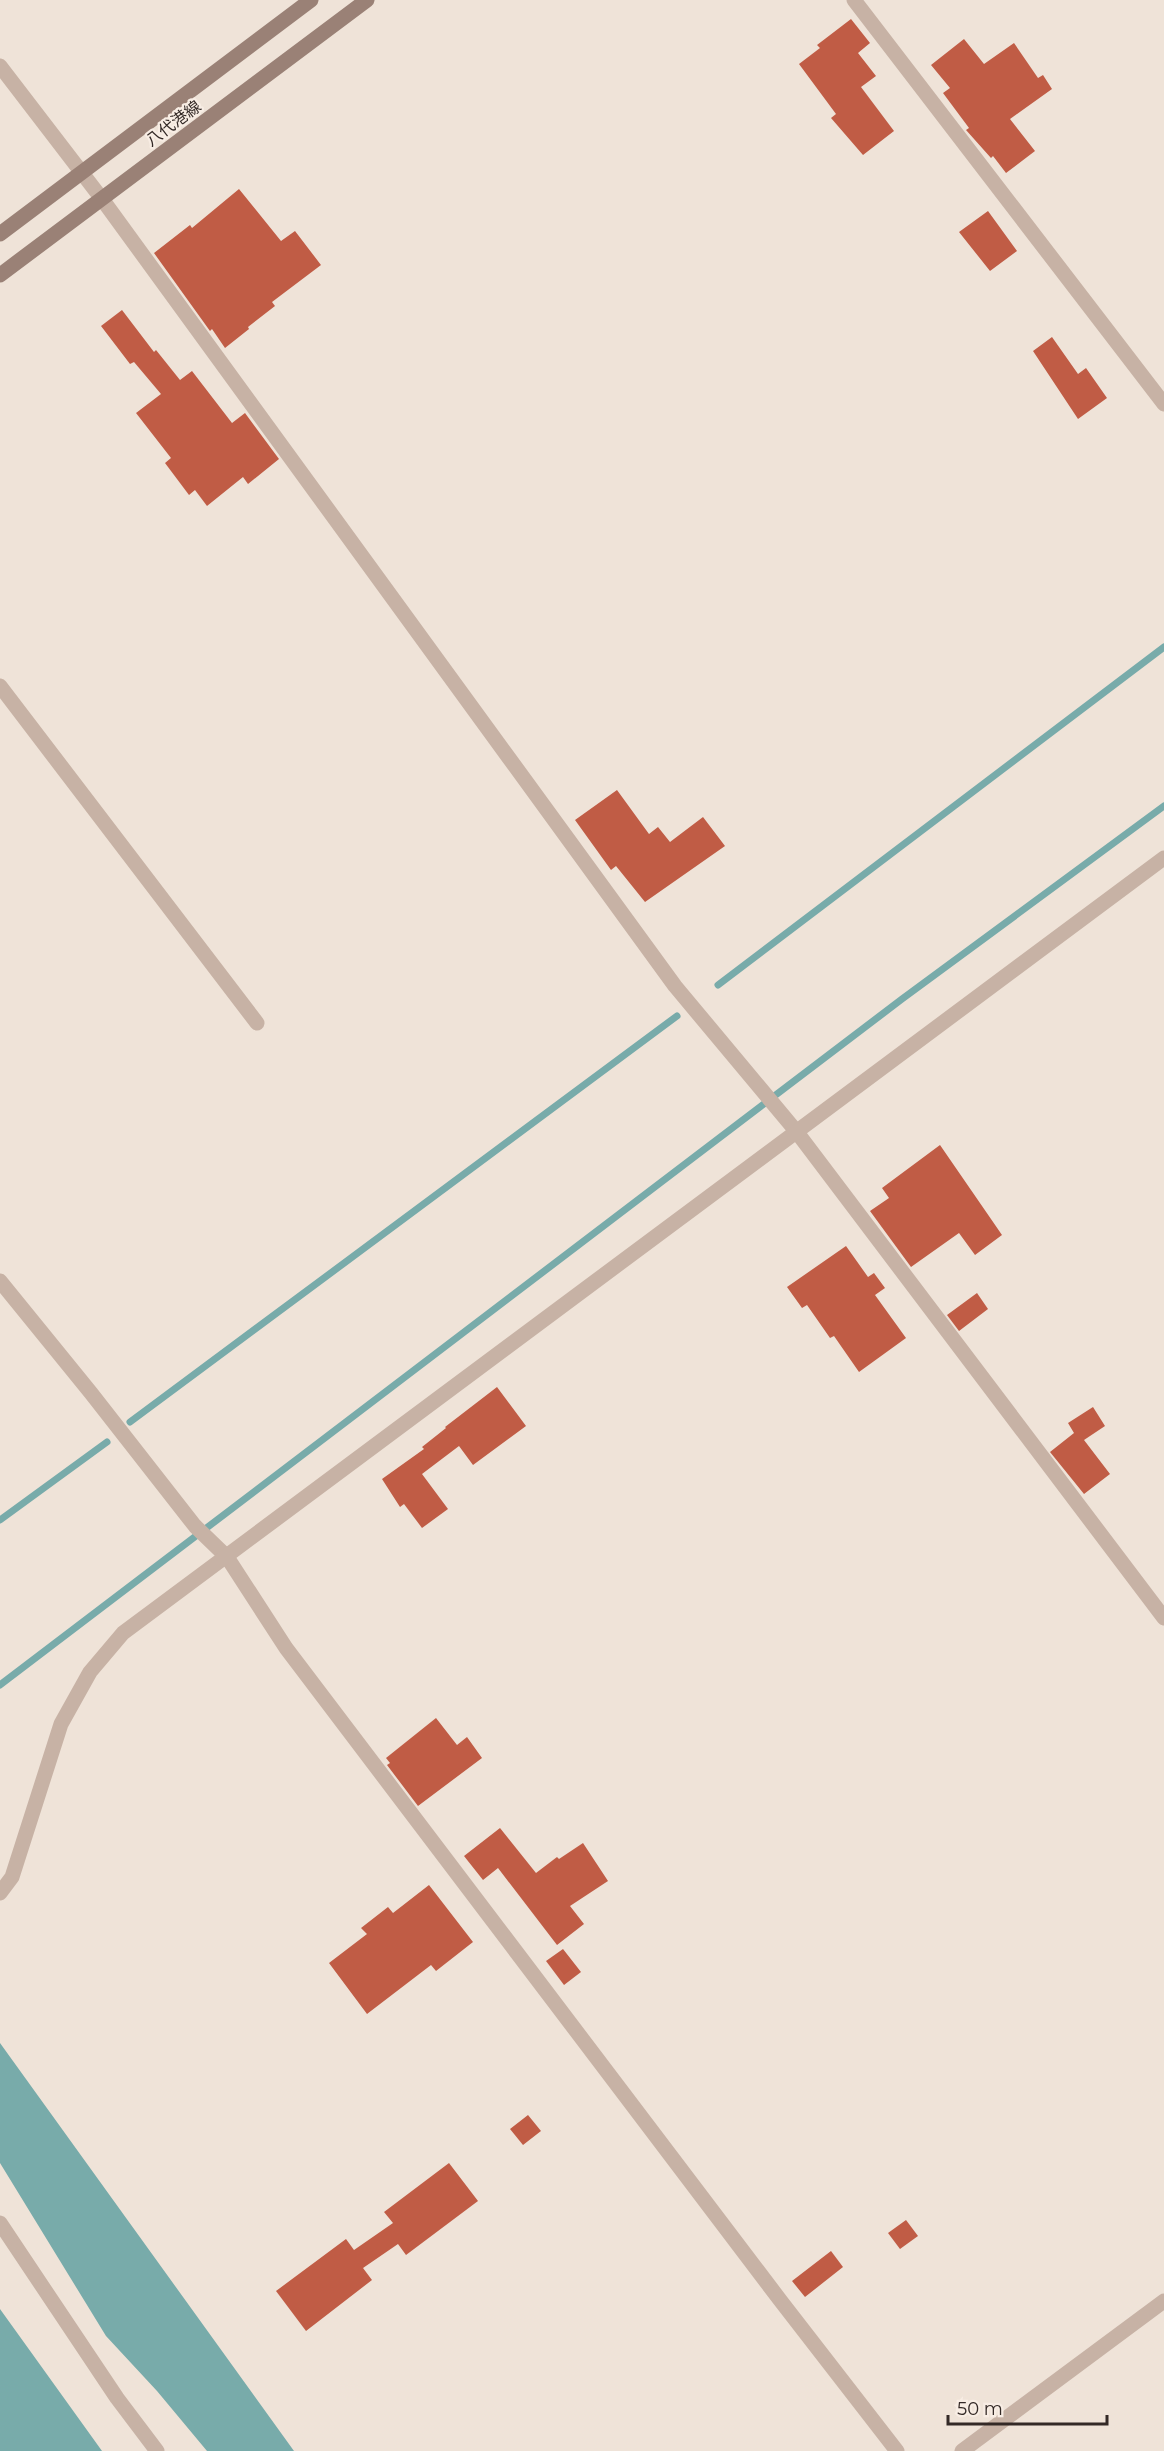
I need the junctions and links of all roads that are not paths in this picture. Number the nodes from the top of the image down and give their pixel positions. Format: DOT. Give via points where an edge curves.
graph roads {
  1 [pos="311,0"];
  2 [pos="367,0"];
  3 [pos="854,0"];
  4 [pos="0,66"];
  5 [pos="81,172"];
  6 [pos="102,199"];
  7 [pos="0,234"];
  8 [pos="0,275"];
  9 [pos="1164,404"];
  10 [pos="0,686"];
  11 [pos="1164,858"];
  12 [pos="257,1023"];
  13 [pos="796,1131"];
  14 [pos="0,1281"];
  15 [pos="227,1557"];
  16 [pos="1164,1618"];
  17 [pos="0,1893"];
  18 [pos="0,2223"];
  19 [pos="1164,2301"];
  20 [pos="157,2451"];
  21 [pos="897,2451"];
  22 [pos="962,2451"];
  1 -- 5 [label="main road, 八代港線"];
  2 -- 6 [label="main road, 八代港線"];
  3 -- 9 [label="street"];
  4 -- 5 [label="street"];
  5 -- 6 [label="street"];
  5 -- 7 [label="main road, 八代港線"];
  6 -- 8 [label="main road, 八代港線"];
  6 -- 13 [label="street" via="675,986"];
  10 -- 12 [label="street"];
  11 -- 13 [label="street"];
  13 -- 15 [label="street"];
  13 -- 16 [label="street"];
  14 -- 15 [label="street" via="195,1526"];
  15 -- 17 [label="street" via="123,1633 90,1672 61,1724 12,1877"];
  15 -- 21 [label="street" via="293,1658"];
  18 -- 20 [label="street"];
  19 -- 22 [label="street"];
}
